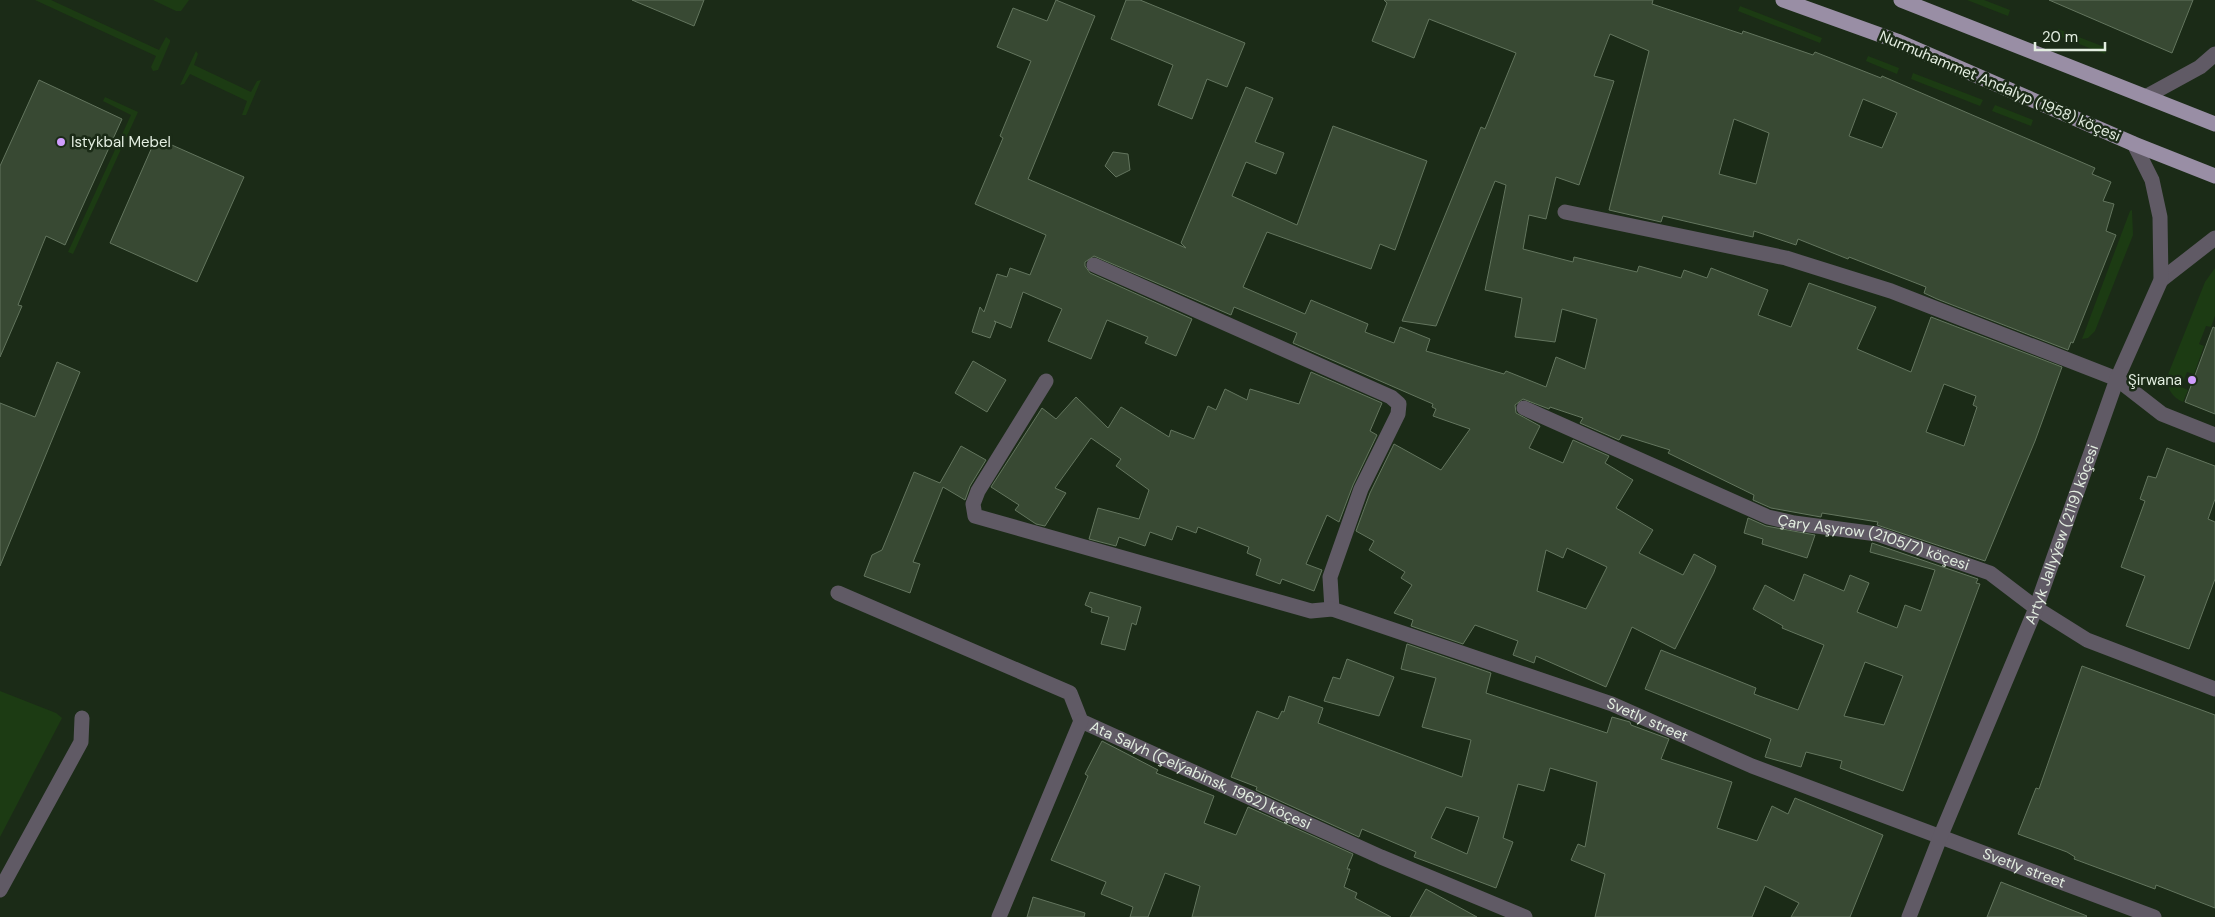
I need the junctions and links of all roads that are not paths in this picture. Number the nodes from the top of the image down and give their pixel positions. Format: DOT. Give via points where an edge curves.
graph roads {
  1 [pos="1783,0"];
  2 [pos="1901,0"];
  3 [pos="2215,54"];
  4 [pos="2147,96"];
  5 [pos="2215,124"];
  6 [pos="2134,144"];
  7 [pos="2215,176"];
  8 [pos="1565,212"];
  9 [pos="2215,238"];
  10 [pos="1094,265"];
  11 [pos="2161,280"];
  12 [pos="2117,379"];
  13 [pos="1046,381"];
  14 [pos="1524,408"];
  15 [pos="2215,435"];
  16 [pos="838,592"];
  17 [pos="2036,608"];
  18 [pos="1332,609"];
  19 [pos="2215,690"];
  20 [pos="82,718"];
  21 [pos="1081,721"];
  22 [pos="1941,835"];
  23 [pos="0,890"];
  24 [pos="999,917"];
  25 [pos="1525,917"];
  26 [pos="1909,917"];
  27 [pos="2154,917"];
  1 -- 6 [label="main road, Nurmuhammet Andalyp (1958) köçesi" via="1897,40"];
  2 -- 4 [label="main road"];
  3 -- 4 [label="street" via="2200,67"];
  4 -- 5 [label="main road"];
  6 -- 7 [label="main road, Nurmuhammet Andalyp (1958) köçesi"];
  6 -- 11 [label="street, Artyk Jallyýew (2119) köçesi" via="2152,180 2160,217"];
  8 -- 12 [label="street" via="1794,261 1891,291"];
  9 -- 11 [label="street"];
  10 -- 18 [label="street" via="1391,396 1399,404 1398,414 1361,489 1330,577"];
  11 -- 12 [label="street, Artyk Jallyýew (2119) köçesi"];
  12 -- 15 [label="street" via="2162,414"];
  12 -- 17 [label="street, Artyk Jallyýew (2119) köçesi"];
  13 -- 18 [label="street" via="978,491 972,504 974,516 1311,611"];
  14 -- 17 [label="street, Çary Aşyrow (2105/7) köçesi" via="1768,517 1877,534 1990,573"];
  16 -- 21 [label="street, Ata Salyh (Çelýabinsk, 1962) köçesi" via="1070,693"];
  17 -- 19 [label="street, Çary Aşyrow (2105/7) köçesi" via="2087,640"];
  17 -- 22 [label="street, Artyk Jallyýew (2119) köçesi"];
  18 -- 22 [label="street, Svetly street" via="1612,704 1752,766"];
  20 -- 23 [label="street" via="81,742"];
  21 -- 24 [label="street"];
  21 -- 25 [label="street, Ata Salyh (Çelýabinsk, 1962) köçesi" via="1381,857"];
  22 -- 26 [label="street, Artyk Jallyýew (2119) köçesi"];
  22 -- 27 [label="street, Svetly street"];
}
